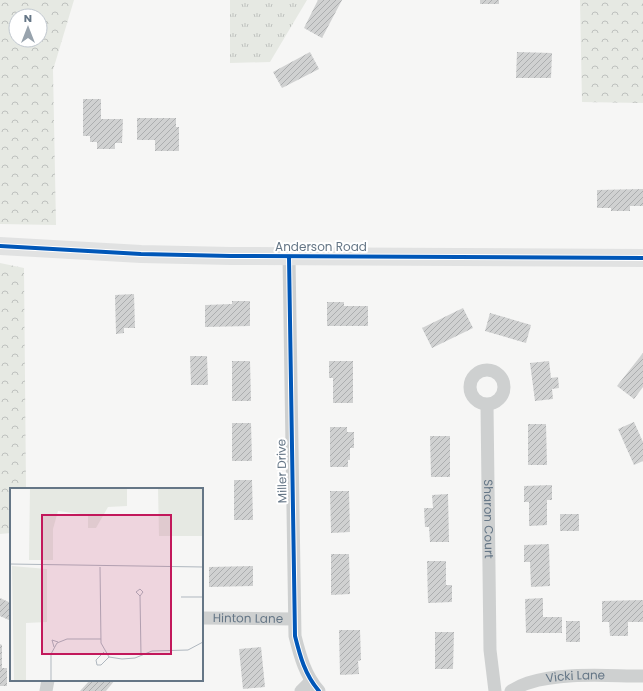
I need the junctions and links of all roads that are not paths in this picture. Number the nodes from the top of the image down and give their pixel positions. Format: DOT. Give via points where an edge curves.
graph roads {
  1 [pos="0,246"];
  2 [pos="289,257"];
  3 [pos="643,258"];
  4 [pos="487,405"];
  5 [pos="203,618"];
  6 [pos="294,619"];
  7 [pos="643,676"];
  8 [pos="48,681"];
  9 [pos="315,686"];
  10 [pos="46,691"];
  11 [pos="301,691"];
  12 [pos="495,691"];
  13 [pos="511,691"];
  1 -- 2 [label="street, Anderson Road" via="141,254"];
  2 -- 3 [label="street, Anderson Road"];
  2 -- 6 [label="street, Miller Drive"];
  4 -- 4 [label="street" via="475,401 469,390 472,378 482,370 497,373 504,385 504,393 500,399 494,404"];
  4 -- 12 [label="street, Sharon Court" via="490,650"];
  5 -- 6 [label="street, Hinton Lane"];
  6 -- 9 [label="street, Miller Drive" via="299,654"];
  7 -- 13 [label="street, Vicki Lane" via="565,676 527,683"];
  8 -- 10 [label="street"];
  9 -- 11 [label="street"];
}
